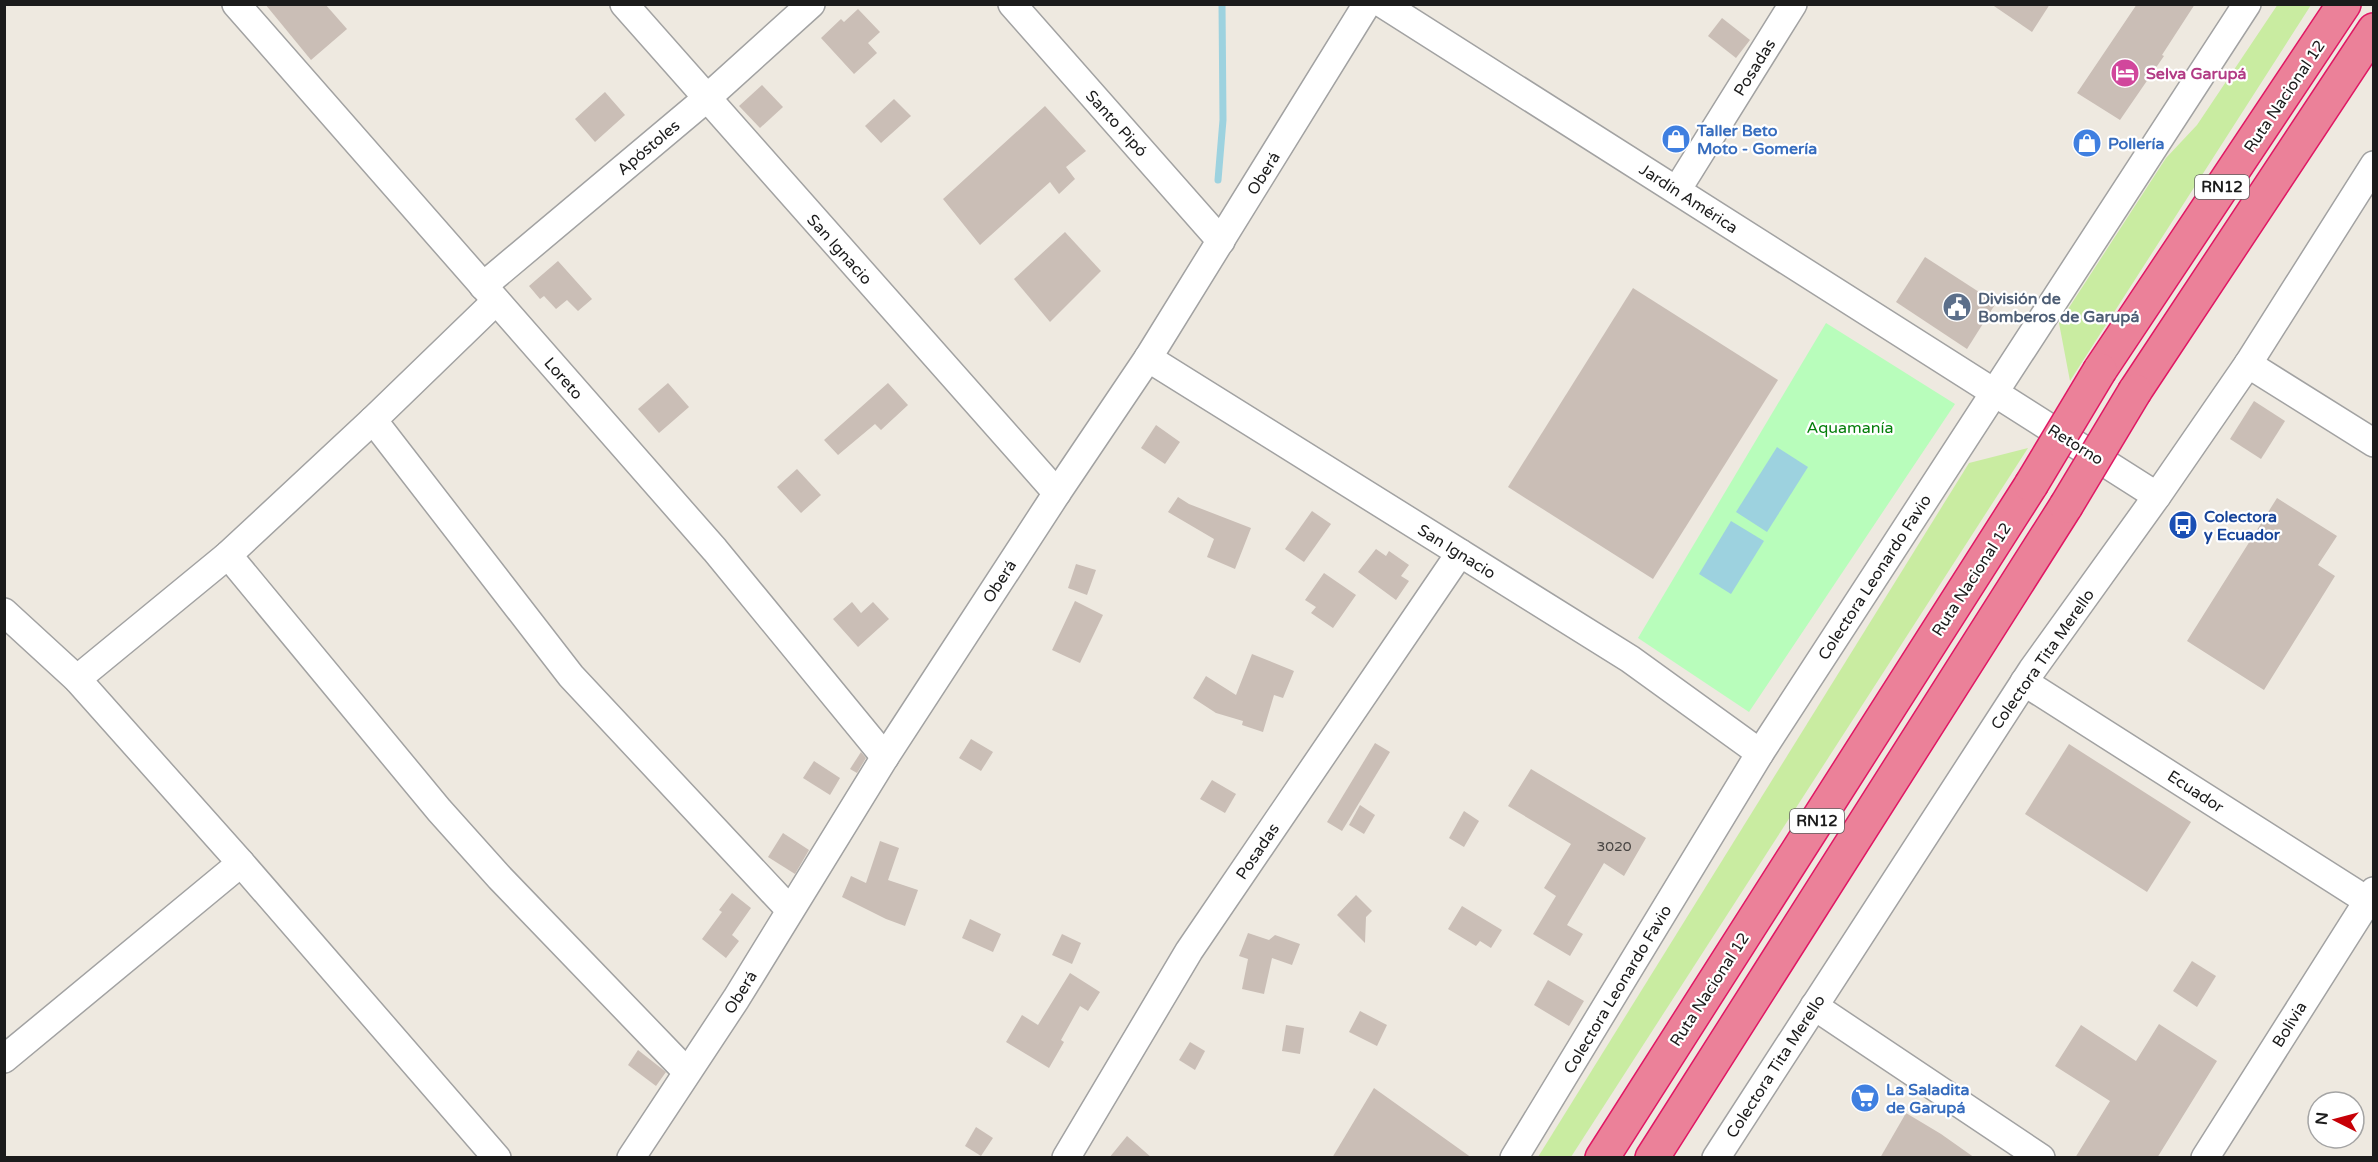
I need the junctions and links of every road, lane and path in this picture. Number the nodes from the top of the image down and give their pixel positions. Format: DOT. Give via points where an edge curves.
graph roads {
  1 [pos="236,4"];
  2 [pos="624,4"];
  3 [pos="811,4"];
  4 [pos="1012,4"];
  5 [pos="1367,4"];
  6 [pos="1383,4"];
  7 [pos="1793,4"];
  8 [pos="2247,4"];
  9 [pos="2344,4"];
  10 [pos="2373,30"];
  11 [pos="707,98"];
  12 [pos="2373,165"];
  13 [pos="1677,190"];
  14 [pos="1221,241"];
  15 [pos="489,293"];
  16 [pos="1148,358"];
  17 [pos="2248,364"];
  18 [pos="1993,394"];
  19 [pos="373,420"];
  20 [pos="2373,443"];
  21 [pos="1057,493"];
  22 [pos="2157,496"];
  23 [pos="1460,553"];
  24 [pos="228,555"];
  25 [pos="4,612"];
  26 [pos="77,679"];
  27 [pos="2024,682"];
  28 [pos="1760,753"];
  29 [pos="885,757"];
  30 [pos="241,863"];
  31 [pos="2370,896"];
  32 [pos="790,910"];
  33 [pos="1814,1006"];
  34 [pos="4,1059"];
  35 [pos="687,1072"];
  36 [pos="497,1158"];
  37 [pos="631,1158"];
  38 [pos="1066,1158"];
  39 [pos="1514,1158"];
  40 [pos="1602,1158"];
  41 [pos="1652,1158"];
  42 [pos="1716,1158"];
  43 [pos="2041,1158"];
  44 [pos="2205,1158"];
  1 -- 15 [label="street, Loreto"];
  2 -- 11 [label="street, San Ignacio"];
  3 -- 11 [label="street, Apóstoles"];
  4 -- 14 [label="street, Santo Pipó"];
  5 -- 14 [label="street, Oberá"];
  6 -- 13 [label="street, Jardín América"];
  7 -- 13 [label="street, Posadas"];
  8 -- 18 [label="street, Colectora Leonardo Favio"];
  9 -- 40 [label="highway, Ruta Nacional 12 / RN12, bridge" via="2100,370 2031,485"];
  10 -- 41 [label="highway, RN12, bridge" via="2135,391"];
  11 -- 15 [label="street, Apóstoles"];
  11 -- 21 [label="street, San Ignacio"];
  12 -- 17 [label="street, Colectora Tita Merello"];
  13 -- 18 [label="street, Jardín América"];
  14 -- 16 [label="street, Oberá"];
  15 -- 19 [label="street, Apóstoles"];
  15 -- 29 [label="street, Loreto" via="716,550"];
  16 -- 21 [label="street, Oberá"];
  16 -- 23 [label="street, San Ignacio"];
  17 -- 20 [label="street"];
  17 -- 22 [label="street, Colectora Tita Merello"];
  18 -- 22 [label="street, Retorno"];
  18 -- 28 [label="street, Colectora Leonardo Favio"];
  19 -- 24 [label="street, Apóstoles"];
  19 -- 32 [label="street" via="572,676"];
  21 -- 29 [label="street, Oberá"];
  22 -- 27 [label="street, Colectora Tita Merello"];
  23 -- 28 [label="street, San Ignacio" via="1630,659"];
  23 -- 38 [label="street, Posadas" via="1189,951"];
  24 -- 26 [label="street, Apóstoles"];
  24 -- 35 [label="street" via="438,810"];
  25 -- 26 [label="street"];
  26 -- 30 [label="street"];
  27 -- 31 [label="street, Ecuador"];
  27 -- 33 [label="street, Colectora Tita Merello"];
  28 -- 39 [label="street, Colectora Leonardo Favio"];
  29 -- 32 [label="street, Oberá"];
  30 -- 34 [label="street"];
  30 -- 36 [label="street"];
  31 -- 44 [label="street, Bolivia"];
  32 -- 35 [label="street, Oberá"];
  33 -- 42 [label="street, Colectora Tita Merello"];
  33 -- 43 [label="street"];
  35 -- 37 [label="street, Oberá"];
}
